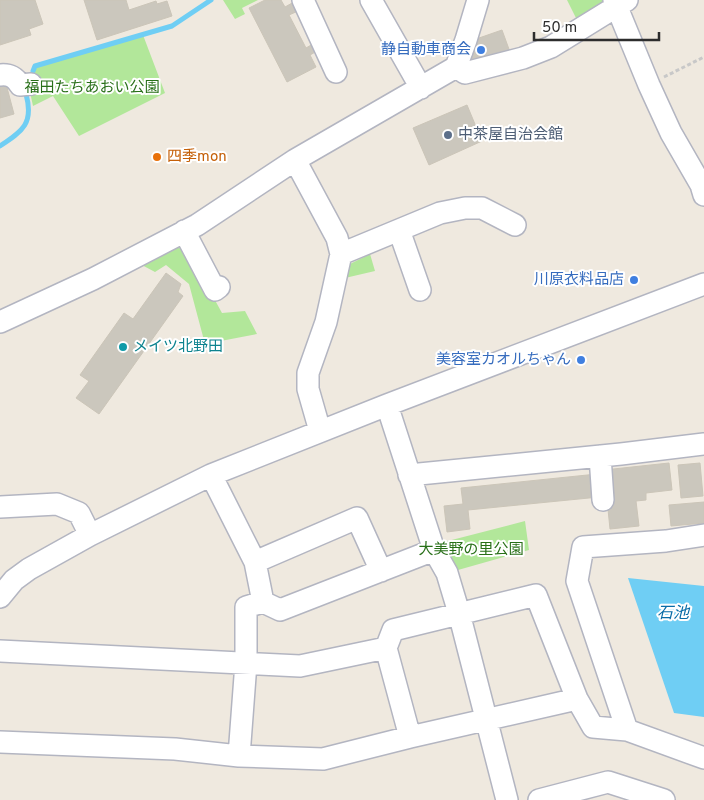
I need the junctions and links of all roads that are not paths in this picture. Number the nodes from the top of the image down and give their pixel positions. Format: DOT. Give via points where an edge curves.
graph roads {
  1 [pos="303,0"];
  2 [pos="371,0"];
  3 [pos="478,0"];
  4 [pos="619,2"];
  5 [pos="456,67"];
  6 [pos="336,72"];
  7 [pos="0,75"];
  8 [pos="32,84"];
  9 [pos="421,88"];
  10 [pos="295,160"];
  11 [pos="702,183"];
  12 [pos="515,225"];
  13 [pos="399,230"];
  14 [pos="184,231"];
  15 [pos="341,254"];
  16 [pos="704,284"];
  17 [pos="219,287"];
  18 [pos="420,290"];
  19 [pos="0,322"];
  20 [pos="387,405"];
  21 [pos="320,431"];
  22 [pos="704,444"];
  23 [pos="600,456"];
  24 [pos="211,475"];
  25 [pos="409,475"];
  26 [pos="603,500"];
  27 [pos="0,507"];
  28 [pos="704,535"];
  29 [pos="90,536"];
  30 [pos="434,550"];
  31 [pos="255,562"];
  32 [pos="381,571"];
  33 [pos="0,597"];
  34 [pos="264,602"];
  35 [pos="459,613"];
  36 [pos="386,648"];
  37 [pos="0,651"];
  38 [pos="246,663"];
  39 [pos="577,699"];
  40 [pos="487,720"];
  41 [pos="628,730"];
  42 [pos="410,737"];
  43 [pos="0,742"];
  44 [pos="239,756"];
  45 [pos="704,758"];
  46 [pos="507,800"];
  47 [pos="538,800"];
  48 [pos="664,800"];
  1 -- 6 [label="street"];
  2 -- 9 [label="street"];
  3 -- 5 [label="street"];
  4 -- 5 [label="street" via="551,47 465,73"];
  4 -- 11 [label="street" via="649,85 671,133"];
  5 -- 9 [label="street"];
  7 -- 8 [label="street" via="15,78 20,85"];
  9 -- 10 [label="street"];
  10 -- 14 [label="street"];
  10 -- 15 [label="street" via="337,238"];
  12 -- 13 [label="street" via="482,208 465,208 440,213"];
  13 -- 15 [label="street"];
  13 -- 18 [label="street"];
  14 -- 17 [label="street" via="215,290"];
  14 -- 19 [label="street" via="93,279"];
  15 -- 21 [label="street" via="326,322 308,372 308,389"];
  16 -- 20 [label="street"];
  20 -- 21 [label="street"];
  20 -- 25 [label="street"];
  21 -- 24 [label="street"];
  22 -- 23 [label="street"];
  23 -- 25 [label="street"];
  23 -- 26 [label="street"];
  24 -- 29 [label="street"];
  24 -- 31 [label="street"];
  25 -- 30 [label="street"];
  27 -- 29 [label="street" via="57,504 79,513"];
  28 -- 41 [label="street" via="583,547 577,581"];
  29 -- 33 [label="street" via="29,569 14,580"];
  30 -- 32 [label="street"];
  30 -- 35 [label="street" via="447,573"];
  31 -- 32 [label="street" via="357,518"];
  31 -- 34 [label="street"];
  32 -- 34 [label="street" via="280,610"];
  34 -- 38 [label="street" via="246,607"];
  35 -- 36 [label="street" via="393,630"];
  35 -- 39 [label="street" via="536,596"];
  35 -- 40 [label="street"];
  36 -- 38 [label="street" via="300,666"];
  36 -- 42 [label="street"];
  37 -- 38 [label="street"];
  38 -- 44 [label="street"];
  39 -- 40 [label="street"];
  39 -- 41 [label="street" via="593,727"];
  40 -- 42 [label="street"];
  40 -- 46 [label="street"];
  41 -- 45 [label="street"];
  42 -- 44 [label="street" via="323,759"];
  43 -- 44 [label="street" via="175,749"];
  47 -- 48 [label="street" via="608,782"];
}
